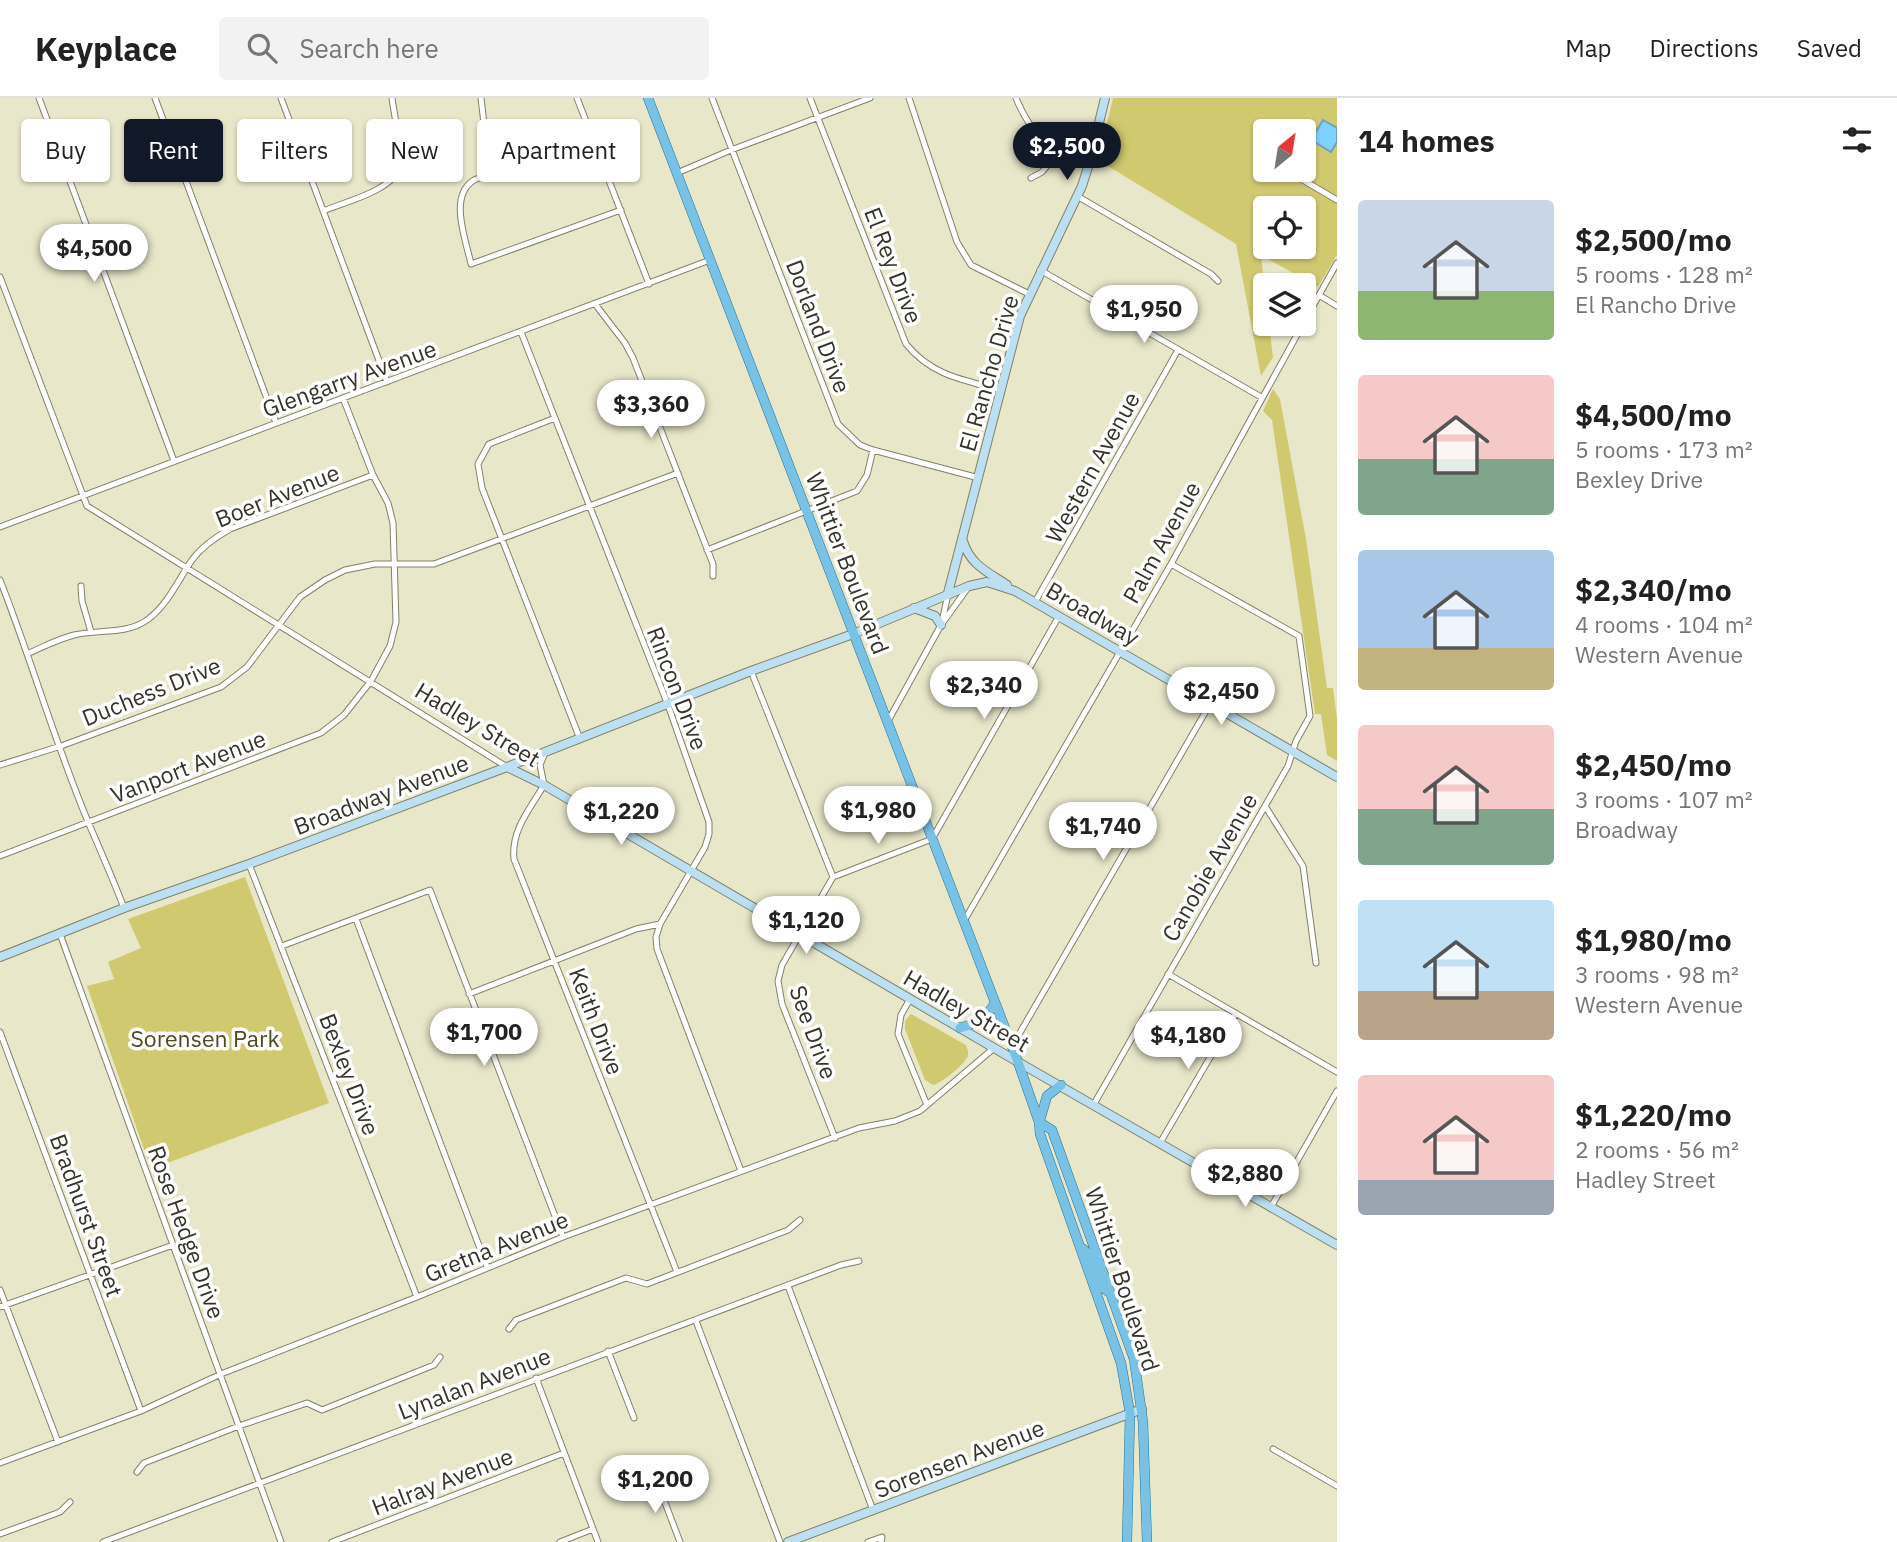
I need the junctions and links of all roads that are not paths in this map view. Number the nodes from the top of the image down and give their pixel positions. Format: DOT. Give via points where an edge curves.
graph roads {
  1 [pos="39,98"];
  2 [pos="155,98"];
  3 [pos="281,98"];
  4 [pos="392,98"];
  5 [pos="481,98"];
  6 [pos="578,98"];
  7 [pos="648,98"];
  8 [pos="712,98"];
  9 [pos="810,98"];
  10 [pos="870,98"];
  11 [pos="909,98"];
  12 [pos="1016,98"];
  13 [pos="1105,98"];
  14 [pos="483,119"];
  15 [pos="586,119"];
  16 [pos="818,119"];
  17 [pos="731,149"];
  18 [pos="1060,150"];
  19 [pos="1089,164"];
  20 [pos="677,173"];
  21 [pos="1031,178"];
  22 [pos="477,180"];
  23 [pos="610,182"];
  24 [pos="1306,182"];
  25 [pos="1077,196"];
  26 [pos="1337,200"];
  27 [pos="621,210"];
  28 [pos="323,211"];
  29 [pos="710,260"];
  30 [pos="1337,263"];
  31 [pos="1041,270"];
  32 [pos="0,277"];
  33 [pos="1218,281"];
  34 [pos="649,284"];
  35 [pos="1030,294"];
  36 [pos="1319,295"];
  37 [pos="1316,300"];
  38 [pos="595,304"];
  39 [pos="1337,306"];
  40 [pos="521,332"];
  41 [pos="1296,336"];
  42 [pos="1178,350"];
  43 [pos="387,382"];
  44 [pos="1001,390"];
  45 [pos="1261,397"];
  46 [pos="343,398"];
  47 [pos="555,418"];
  48 [pos="276,423"];
  49 [pos="873,450"];
  50 [pos="174,461"];
  51 [pos="678,473"];
  52 [pos="373,475"];
  53 [pos="979,478"];
  54 [pos="82,496"];
  55 [pos="588,505"];
  56 [pos="807,511"];
  57 [pos="0,527"];
  58 [pos="502,539"];
  59 [pos="963,539"];
  60 [pos="708,550"];
  61 [pos="395,564"];
  62 [pos="1171,564"];
  63 [pos="188,567"];
  64 [pos="713,576"];
  65 [pos="0,580"];
  66 [pos="81,586"];
  67 [pos="969,586"];
  68 [pos="1015,591"];
  69 [pos="948,593"];
  70 [pos="1035,603"];
  71 [pos="914,608"];
  72 [pos="1059,616"];
  73 [pos="279,625"];
  74 [pos="941,625"];
  75 [pos="91,632"];
  76 [pos="853,634"];
  77 [pos="1120,652"];
  78 [pos="29,653"];
  79 [pos="751,671"];
  80 [pos="371,681"];
  81 [pos="1210,704"];
  82 [pos="668,705"];
  83 [pos="888,721"];
  84 [pos="580,738"];
  85 [pos="61,746"];
  86 [pos="545,752"];
  87 [pos="1293,752"];
  88 [pos="0,765"];
  89 [pos="507,767"];
  90 [pos="1337,777"];
  91 [pos="544,785"];
  92 [pos="1265,806"];
  93 [pos="89,823"];
  94 [pos="932,839"];
  95 [pos="0,856"];
  96 [pos="250,864"];
  97 [pos="690,871"];
  98 [pos="833,877"];
  99 [pos="124,908"];
  100 [pos="356,919"];
  101 [pos="964,921"];
  102 [pos="660,924"];
  103 [pos="60,934"];
  104 [pos="800,936"];
  105 [pos="282,946"];
  106 [pos="0,957"];
  107 [pos="554,960"];
  108 [pos="1316,964"];
  109 [pos="1168,974"];
  110 [pos="469,994"];
  111 [pos="910,999"];
  112 [pos="995,1003"];
  113 [pos="1236,1013"];
  114 [pos="961,1028"];
  115 [pos="0,1032"];
  116 [pos="1008,1038"];
  117 [pos="994,1048"];
  118 [pos="1017,1062"];
  119 [pos="1337,1072"];
  120 [pos="1061,1085"];
  121 [pos="1337,1091"];
  122 [pos="1094,1104"];
  123 [pos="927,1105"];
  124 [pos="1039,1122"];
  125 [pos="835,1138"];
  126 [pos="1160,1143"];
  127 [pos="1046,1154"];
  128 [pos="741,1171"];
  129 [pos="1068,1174"];
  130 [pos="650,1206"];
  131 [pos="1270,1207"];
  132 [pos="800,1220"];
  133 [pos="563,1237"];
  134 [pos="173,1245"];
  135 [pos="1337,1245"];
  136 [pos="1080,1246"];
  137 [pos="859,1261"];
  138 [pos="487,1267"];
  139 [pos="677,1272"];
  140 [pos="91,1273"];
  141 [pos="788,1286"];
  142 [pos="0,1290"];
  143 [pos="1112,1294"];
  144 [pos="417,1297"];
  145 [pos="1099,1299"];
  146 [pos="3,1306"];
  147 [pos="696,1321"];
  148 [pos="509,1329"];
  149 [pos="1125,1334"];
  150 [pos="608,1351"];
  151 [pos="440,1357"];
  152 [pos="220,1374"];
  153 [pos="536,1378"];
  154 [pos="1142,1409"];
  155 [pos="141,1411"];
  156 [pos="1130,1413"];
  157 [pos="634,1418"];
  158 [pos="239,1426"];
  159 [pos="58,1442"];
  160 [pos="1273,1450"];
  161 [pos="565,1453"];
  162 [pos="0,1463"];
  163 [pos="137,1472"];
  164 [pos="656,1479"];
  165 [pos="259,1484"];
  166 [pos="1337,1486"];
  167 [pos="70,1502"];
  168 [pos="873,1510"];
  169 [pos="593,1529"];
  170 [pos="0,1534"];
  171 [pos="103,1542"];
  172 [pos="281,1542"];
  173 [pos="332,1542"];
  174 [pos="560,1542"];
  175 [pos="598,1542"];
  176 [pos="680,1542"];
  177 [pos="780,1542"];
  178 [pos="789,1542"];
  179 [pos="868,1542"];
  180 [pos="881,1542"];
  181 [pos="1128,1542"];
  182 [pos="1147,1542"];
  1 -- 50 [label="street"];
  2 -- 48 [label="street"];
  3 -- 28 [label="street"];
  4 -- 28 [label="street" via="401,163 396,175 387,185"];
  5 -- 14 [label="street"];
  6 -- 15 [label="street"];
  7 -- 20 [label="main road, Whittier Boulevard"];
  8 -- 17 [label="street, Dorland Drive"];
  9 -- 16 [label="street, El Rey Drive"];
  10 -- 16 [label="street"];
  11 -- 35 [label="street" via="957,242 971,265"];
  12 -- 18 [label="street" via="1034,132"];
  13 -- 19 [label="street, El Rancho Drive"];
  16 -- 17 [label="street"];
  16 -- 44 [label="street, El Rey Drive" via="906,344 927,366"];
  17 -- 20 [label="street"];
  17 -- 49 [label="street, Dorland Drive" via="838,424 860,445"];
  18 -- 19 [label="street"];
  18 -- 21 [label="street"];
  19 -- 25 [label="street, El Rancho Drive"];
  20 -- 29 [label="main road, Whittier Boulevard"];
  22 -- 27 [label="street" via="466,189 460,211 471,264"];
  23 -- 27 [label="street"];
  24 -- 26 [label="street"];
  25 -- 31 [label="street, El Rancho Drive"];
  25 -- 33 [label="street"];
  27 -- 34 [label="street"];
  28 -- 43 [label="street"];
  29 -- 34 [label="street, Glengarry Avenue"];
  29 -- 56 [label="main road, Whittier Boulevard"];
  30 -- 36 [label="street, Palm Avenue"];
  31 -- 35 [label="street, El Rancho Drive"];
  31 -- 42 [label="street"];
  32 -- 54 [label="street"];
  34 -- 38 [label="street, Glengarry Avenue"];
  35 -- 44 [label="street, El Rancho Drive"];
  36 -- 37 [label="street, Palm Avenue"];
  36 -- 39 [label="street"];
  38 -- 40 [label="street, Glengarry Avenue"];
  38 -- 51 [label="street" via="633,358"];
  40 -- 43 [label="street, Glengarry Avenue"];
  40 -- 47 [label="street, Rincon Drive"];
  41 -- 45 [label="street, Palm Avenue"];
  42 -- 45 [label="street"];
  42 -- 70 [label="street, Western Avenue"];
  43 -- 46 [label="street, Glengarry Avenue"];
  44 -- 53 [label="street, El Rancho Drive"];
  45 -- 62 [label="street, Palm Avenue"];
  46 -- 48 [label="street, Glengarry Avenue"];
  46 -- 52 [label="street, Vanport Avenue"];
  47 -- 55 [label="street, Rincon Drive"];
  47 -- 58 [label="street" via="489,444 478,464 482,488"];
  48 -- 50 [label="street, Glengarry Avenue"];
  49 -- 53 [label="street, Dorland Drive"];
  49 -- 56 [label="street" via="857,491"];
  50 -- 54 [label="street, Glengarry Avenue"];
  51 -- 55 [label="street, Duchess Drive"];
  51 -- 60 [label="street"];
  52 -- 61 [label="street, Vanport Avenue" via="393,523"];
  52 -- 63 [label="street, Boer Avenue" via="230,529 206,544"];
  53 -- 59 [label="street, El Rancho Drive"];
  54 -- 57 [label="street, Glengarry Avenue"];
  54 -- 63 [label="street, Hadley Street" via="87,506"];
  55 -- 58 [label="street, Duchess Drive"];
  55 -- 82 [label="street, Rincon Drive"];
  56 -- 60 [label="street"];
  56 -- 76 [label="main road, Whittier Boulevard"];
  58 -- 61 [label="street, Duchess Drive" via="434,564"];
  58 -- 84 [label="street"];
  59 -- 68 [label="street" via="973,562"];
  59 -- 69 [label="street, El Rancho Drive"];
  60 -- 64 [label="street"];
  61 -- 73 [label="street, Duchess Drive" via="345,570 325,580 300,597"];
  61 -- 80 [label="street, Vanport Avenue" via="396,622 390,646"];
  62 -- 77 [label="street, Palm Avenue"];
  62 -- 87 [label="street, Canobie Avenue" via="1299,636 1310,716"];
  63 -- 73 [label="street, Hadley Street"];
  63 -- 75 [label="street, Boer Avenue" via="163,606 141,624"];
  65 -- 78 [label="street"];
  66 -- 75 [label="street"];
  67 -- 68 [label="street, Broadway" via="987,582"];
  67 -- 69 [label="street, Broadway"];
  67 -- 74 [label="street, El Rancho Drive"];
  68 -- 70 [label="street, Broadway"];
  69 -- 71 [label="street, Broadway"];
  69 -- 74 [label="street, El Rancho Drive"];
  70 -- 72 [label="street, Broadway"];
  71 -- 74 [label="street" via="935,616"];
  71 -- 76 [label="street, Broadway"];
  72 -- 77 [label="street, Broadway"];
  72 -- 94 [label="street"];
  73 -- 80 [label="street, Hadley Street"];
  73 -- 85 [label="street, Duchess Drive" via="247,667 221,687"];
  74 -- 83 [label="street, El Rancho Drive"];
  75 -- 78 [label="street, Boer Avenue"];
  76 -- 79 [label="street, Broadway Avenue"];
  76 -- 83 [label="main road, Whittier Boulevard"];
  77 -- 81 [label="street, Broadway"];
  77 -- 101 [label="street, Palm Avenue"];
  78 -- 85 [label="street"];
  79 -- 82 [label="street, Broadway Avenue"];
  79 -- 98 [label="street"];
  80 -- 89 [label="street, Hadley Street"];
  80 -- 93 [label="street, Vanport Avenue" via="344,715 321,733"];
  81 -- 87 [label="street, Broadway"];
  81 -- 116 [label="street" via="1018,1036"];
  82 -- 84 [label="street, Broadway Avenue"];
  82 -- 97 [label="street, Rincon Drive" via="709,821 705,847"];
  83 -- 94 [label="main road, Whittier Boulevard"];
  84 -- 86 [label="street, Broadway Avenue"];
  85 -- 88 [label="street, Duchess Drive"];
  85 -- 93 [label="street"];
  86 -- 89 [label="street, Broadway Avenue"];
  86 -- 91 [label="street" via="540,765"];
  87 -- 90 [label="street, Broadway"];
  87 -- 92 [label="street, Canobie Avenue"];
  89 -- 91 [label="street, Hadley Street"];
  89 -- 96 [label="street, Broadway Avenue"];
  91 -- 97 [label="street, Hadley Street"];
  91 -- 107 [label="street, Keith Drive" via="515,833 513,845 514,859"];
  92 -- 108 [label="street" via="1303,866"];
  92 -- 109 [label="street, Canobie Avenue"];
  93 -- 95 [label="street, Vanport Avenue"];
  93 -- 99 [label="street"];
  94 -- 98 [label="street"];
  94 -- 101 [label="main road, Whittier Boulevard"];
  96 -- 99 [label="street, Broadway Avenue"];
  96 -- 105 [label="street, Bexley Drive"];
  97 -- 102 [label="street, Rincon Drive"];
  97 -- 104 [label="street, Hadley Street"];
  98 -- 104 [label="street, See Drive"];
  99 -- 103 [label="street, Broadway Avenue"];
  100 -- 105 [label="street"];
  100 -- 110 [label="street" via="430,890"];
  100 -- 138 [label="street"];
  101 -- 112 [label="main road, Whittier Boulevard"];
  102 -- 107 [label="street"];
  102 -- 128 [label="street" via="656,937 661,961"];
  103 -- 106 [label="street, Broadway Avenue"];
  103 -- 134 [label="street, Rose Hedge Drive"];
  104 -- 111 [label="street, Hadley Street"];
  104 -- 125 [label="street, See Drive" via="779,973 779,991"];
  105 -- 144 [label="street, Bexley Drive"];
  107 -- 110 [label="street"];
  107 -- 130 [label="street, Keith Drive"];
  109 -- 113 [label="street"];
  109 -- 122 [label="street, Canobie Avenue"];
  110 -- 133 [label="street"];
  111 -- 114 [label="street, Hadley Street"];
  111 -- 123 [label="street" via="898,1034"];
  112 -- 114 [label="main road" via="989,1014"];
  112 -- 116 [label="main road, Whittier Boulevard"];
  113 -- 119 [label="street"];
  113 -- 126 [label="street"];
  114 -- 117 [label="street, Hadley Street"];
  115 -- 140 [label="street, Bradhurst Street"];
  116 -- 118 [label="main road, Whittier Boulevard"];
  117 -- 118 [label="street, Hadley Street"];
  117 -- 123 [label="street, Gretna Avenue"];
  118 -- 120 [label="street, Hadley Street"];
  118 -- 124 [label="main road, Whittier Boulevard"];
  120 -- 122 [label="street, Hadley Street"];
  120 -- 124 [label="main road" via="1047,1096"];
  121 -- 131 [label="street"];
  122 -- 126 [label="street, Hadley Street"];
  123 -- 125 [label="street, Gretna Avenue" via="895,1121"];
  124 -- 127 [label="main road, Whittier Boulevard"];
  124 -- 129 [label="main road, Whittier Boulevard" via="1052,1130"];
  125 -- 128 [label="street, Gretna Avenue"];
  126 -- 131 [label="street, Hadley Street"];
  127 -- 129 [label="main road" via="1054,1156"];
  127 -- 136 [label="main road, Whittier Boulevard"];
  128 -- 130 [label="street, Gretna Avenue"];
  129 -- 143 [label="main road, Whittier Boulevard"];
  130 -- 133 [label="street, Gretna Avenue"];
  130 -- 139 [label="street, Keith Drive"];
  131 -- 135 [label="street, Hadley Street"];
  132 -- 139 [label="street" via="788,1230"];
  133 -- 138 [label="street, Gretna Avenue"];
  134 -- 140 [label="street"];
  134 -- 152 [label="street, Rose Hedge Drive"];
  136 -- 143 [label="main road" via="1092,1257 1103,1288"];
  136 -- 145 [label="main road, Whittier Boulevard"];
  137 -- 141 [label="street, Lynalan Avenue"];
  138 -- 144 [label="street, Gretna Avenue"];
  139 -- 148 [label="street" via="647,1284 626,1278 516,1320"];
  140 -- 146 [label="street"];
  140 -- 155 [label="street, Bradhurst Street"];
  141 -- 147 [label="street, Lynalan Avenue"];
  141 -- 168 [label="street"];
  142 -- 146 [label="street"];
  143 -- 149 [label="main road, Whittier Boulevard"];
  144 -- 152 [label="street, Gretna Avenue"];
  145 -- 149 [label="main road" via="1107,1301"];
  145 -- 156 [label="main road, Whittier Boulevard" via="1121,1363"];
  146 -- 159 [label="street"];
  147 -- 150 [label="street, Lynalan Avenue"];
  147 -- 177 [label="street"];
  149 -- 154 [label="main road, Whittier Boulevard"];
  150 -- 153 [label="street, Lynalan Avenue"];
  150 -- 157 [label="street"];
  151 -- 158 [label="street" via="434,1365 322,1410 307,1403"];
  152 -- 155 [label="street, Gretna Avenue"];
  152 -- 158 [label="street, Rose Hedge Drive"];
  153 -- 161 [label="street"];
  153 -- 165 [label="street, Lynalan Avenue"];
  154 -- 156 [label="street, Sorensen Avenue"];
  154 -- 182 [label="main road, Whittier Boulevard"];
  155 -- 159 [label="street, Gretna Avenue"];
  156 -- 168 [label="street, Sorensen Avenue"];
  156 -- 181 [label="main road, Whittier Boulevard"];
  158 -- 163 [label="street" via="144,1463"];
  158 -- 165 [label="street, Rose Hedge Drive"];
  159 -- 162 [label="street, Gretna Avenue"];
  160 -- 166 [label="street"];
  161 -- 169 [label="street"];
  161 -- 173 [label="street, Halray Avenue"];
  164 -- 176 [label="street"];
  165 -- 171 [label="street, Lynalan Avenue"];
  165 -- 172 [label="street, Rose Hedge Drive"];
  167 -- 170 [label="street" via="60,1511"];
  168 -- 178 [label="street, Sorensen Avenue"];
  169 -- 174 [label="street"];
  169 -- 175 [label="street"];
  179 -- 180 [label="street" via="881,1537"];
}
